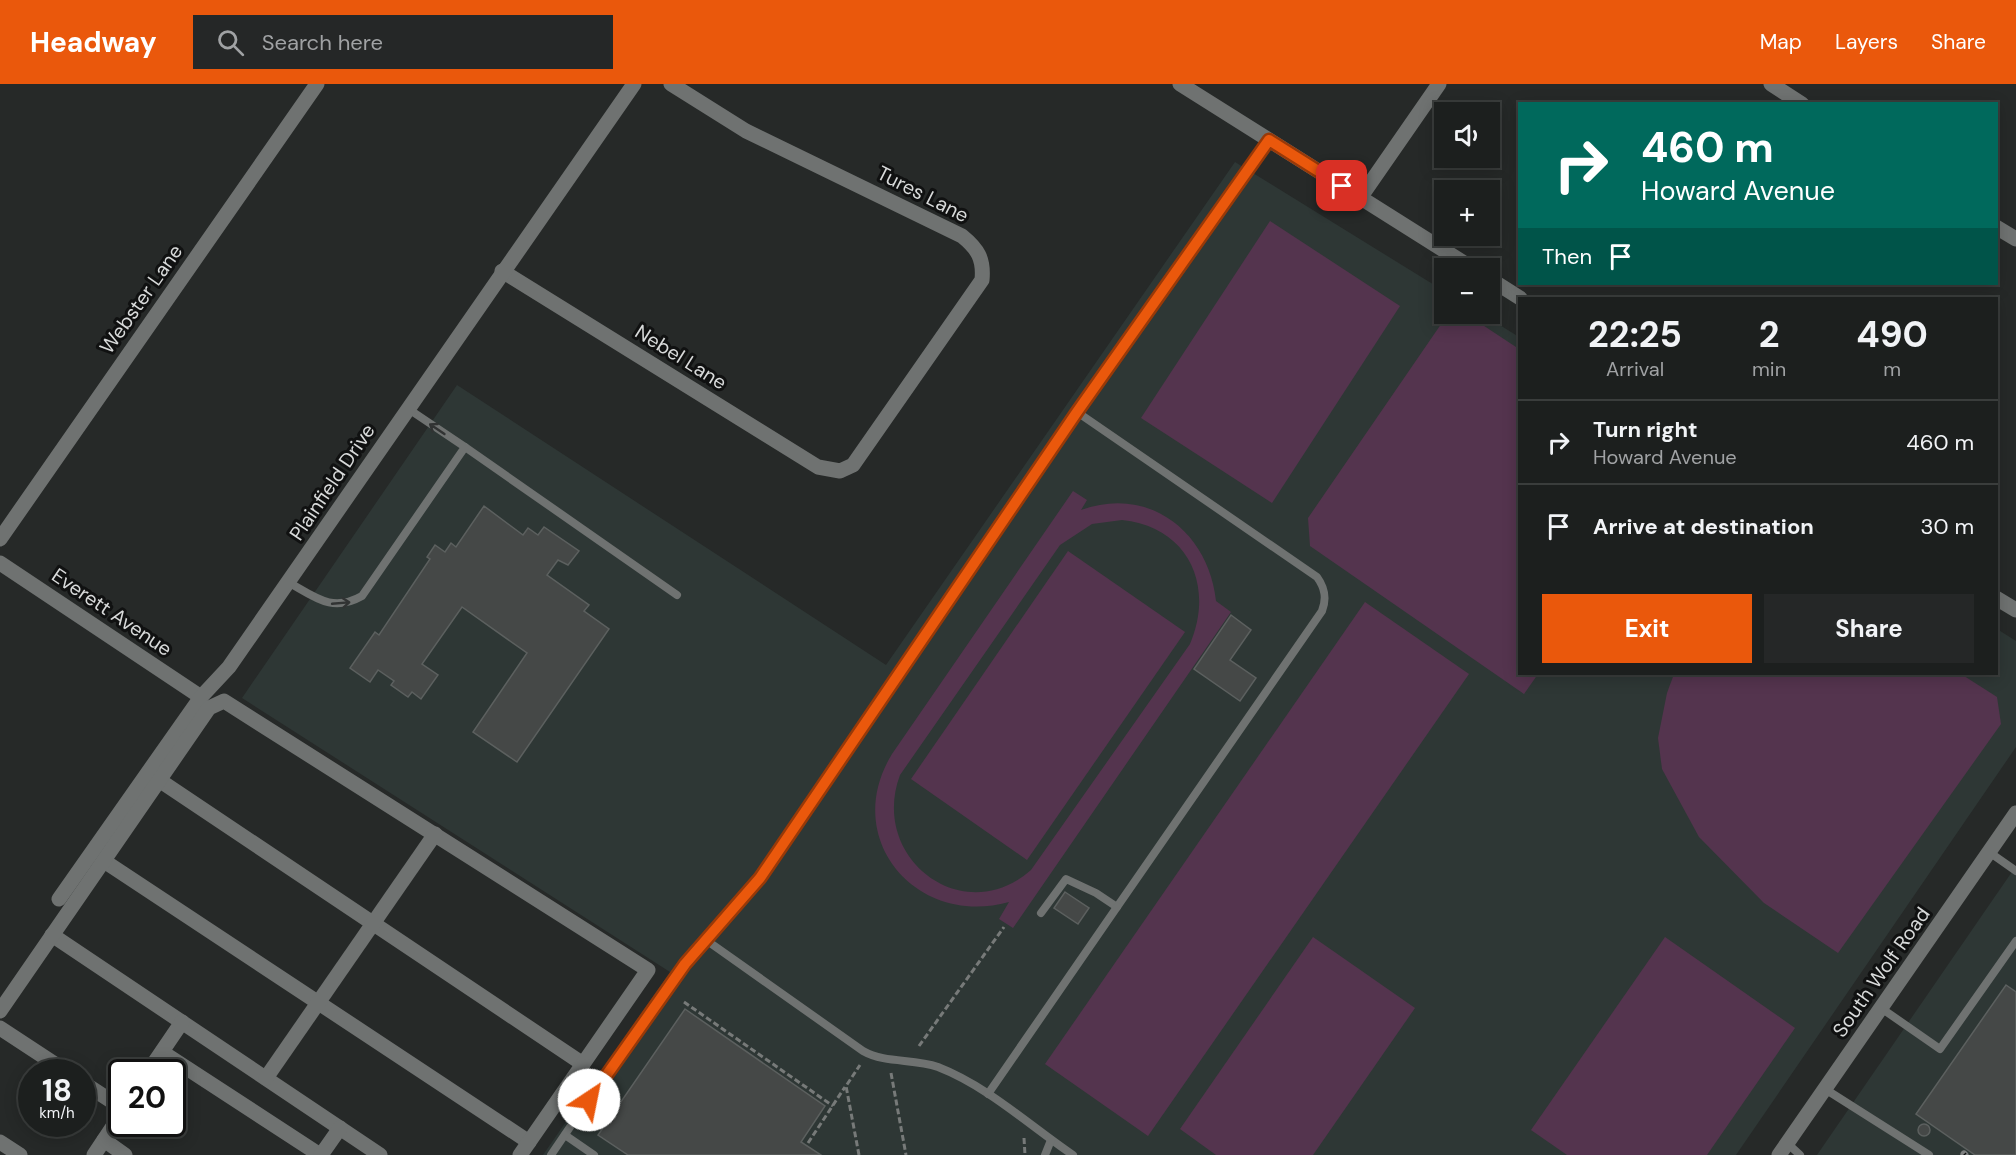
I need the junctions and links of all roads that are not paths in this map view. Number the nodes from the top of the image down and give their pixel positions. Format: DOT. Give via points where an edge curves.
graph roads {
  1 [pos="317,84"];
  2 [pos="634,84"];
  3 [pos="671,84"];
  4 [pos="1180,84"];
  5 [pos="1439,84"];
  6 [pos="1771,84"];
  7 [pos="1791,89"];
  8 [pos="1801,102"];
  9 [pos="1269,140"];
  10 [pos="1360,198"];
  11 [pos="1998,228"];
  12 [pos="2016,239"];
  13 [pos="1456,258"];
  14 [pos="502,271"];
  15 [pos="1500,285"];
  16 [pos="1518,297"];
  17 [pos="407,408"];
  18 [pos="1077,412"];
  19 [pos="465,447"];
  20 [pos="840,471"];
  21 [pos="0,538"];
  22 [pos="0,563"];
  23 [pos="288,582"];
  24 [pos="677,595"];
  25 [pos="1998,599"];
  26 [pos="2016,610"];
  27 [pos="201,697"];
  28 [pos="159,780"];
  29 [pos="2016,813"];
  30 [pos="435,834"];
  31 [pos="1989,852"];
  32 [pos="104,861"];
  33 [pos="2016,871"];
  34 [pos="59,899"];
  35 [pos="1117,907"];
  36 [pos="1041,913"];
  37 [pos="373,923"];
  38 [pos="52,935"];
  39 [pos="706,940"];
  40 [pos="2016,941"];
  41 [pos="318,1003"];
  42 [pos="1881,1008"];
  43 [pos="0,1011"];
  44 [pos="182,1022"];
  45 [pos="0,1028"];
  46 [pos="162,1052"];
  47 [pos="48,1059"];
  48 [pos="157,1059"];
  49 [pos="583,1064"];
  50 [pos="266,1078"];
  51 [pos="1825,1089"];
  52 [pos="988,1094"];
  53 [pos="340,1128"];
  54 [pos="108,1134"];
  55 [pos="565,1135"];
  56 [pos="104,1140"];
  57 [pos="1052,1140"];
  58 [pos="0,1142"];
  59 [pos="524,1149"];
  60 [pos="1783,1149"];
  61 [pos="20,1155"];
  62 [pos="94,1155"];
  63 [pos="125,1155"];
  64 [pos="321,1155"];
  65 [pos="380,1155"];
  66 [pos="551,1155"];
  67 [pos="594,1155"];
  68 [pos="1045,1155"];
  69 [pos="1072,1155"];
  70 [pos="1800,1155"];
  71 [pos="1929,1155"];
  1 -- 21 [label="street, Webster Lane"];
  2 -- 14 [label="street, Plainfield Drive"];
  3 -- 20 [label="street, Tures Lane" via="746,131 962,236 975,247 984,263 982,280 853,465"];
  4 -- 9 [label="street"];
  5 -- 10 [label="street"];
  6 -- 7 [label="street"];
  7 -- 8 [label="street"];
  9 -- 10 [label="street"];
  9 -- 18 [label="lane"];
  10 -- 13 [label="street"];
  11 -- 12 [label="street"];
  14 -- 17 [label="street, Plainfield Drive"];
  14 -- 20 [label="street, Nebel Lane" via="818,467"];
  15 -- 16 [label="street"];
  19 -- 17 [label="lane, one-way"];
  17 -- 23 [label="street, Plainfield Drive"];
  18 -- 35 [label="lane" via="1310,571 1325,592 1322,611"];
  18 -- 39 [label="lane" via="760,878"];
  23 -- 19 [label="lane, one-way" via="328,604 349,603 362,596"];
  19 -- 24 [label="lane"];
  22 -- 27 [label="street, Everett Avenue"];
  23 -- 27 [label="street, Plainfield Drive" via="229,667"];
  25 -- 26 [label="street"];
  27 -- 34 [label="street, Plainfield Drive"];
  28 -- 30 [label="street" via="209,708 224,701"];
  28 -- 32 [label="street"];
  28 -- 37 [label="street"];
  29 -- 31 [label="street, South Wolf Road"];
  30 -- 37 [label="street"];
  30 -- 49 [label="street" via="648,970"];
  31 -- 33 [label="lane"];
  31 -- 42 [label="street, South Wolf Road"];
  32 -- 38 [label="street"];
  32 -- 41 [label="street"];
  35 -- 36 [label="lane" via="1066,879"];
  35 -- 52 [label="lane"];
  37 -- 41 [label="street"];
  37 -- 49 [label="street"];
  38 -- 43 [label="street"];
  38 -- 44 [label="street"];
  39 -- 52 [label="lane" via="873,1057 940,1068"];
  39 -- 55 [label="lane" via="651,1008"];
  40 -- 42 [label="lane" via="1940,1049"];
  41 -- 50 [label="street"];
  41 -- 59 [label="street"];
  42 -- 51 [label="street, South Wolf Road"];
  44 -- 46 [label="street"];
  44 -- 50 [label="street"];
  45 -- 47 [label="street"];
  46 -- 48 [label="street"];
  46 -- 64 [label="street"];
  49 -- 59 [label="street"];
  50 -- 53 [label="street"];
  51 -- 60 [label="street, South Wolf Road"];
  51 -- 71 [label="lane"];
  52 -- 57 [label="lane"];
  53 -- 64 [label="street"];
  53 -- 65 [label="street"];
  54 -- 56 [label="street"];
  55 -- 66 [label="lane"];
  55 -- 67 [label="lane"];
  56 -- 62 [label="street"];
  56 -- 63 [label="street"];
  57 -- 68 [label="lane"];
  57 -- 69 [label="lane"];
  58 -- 61 [label="street"];
  60 -- 70 [label="lane"];
}
